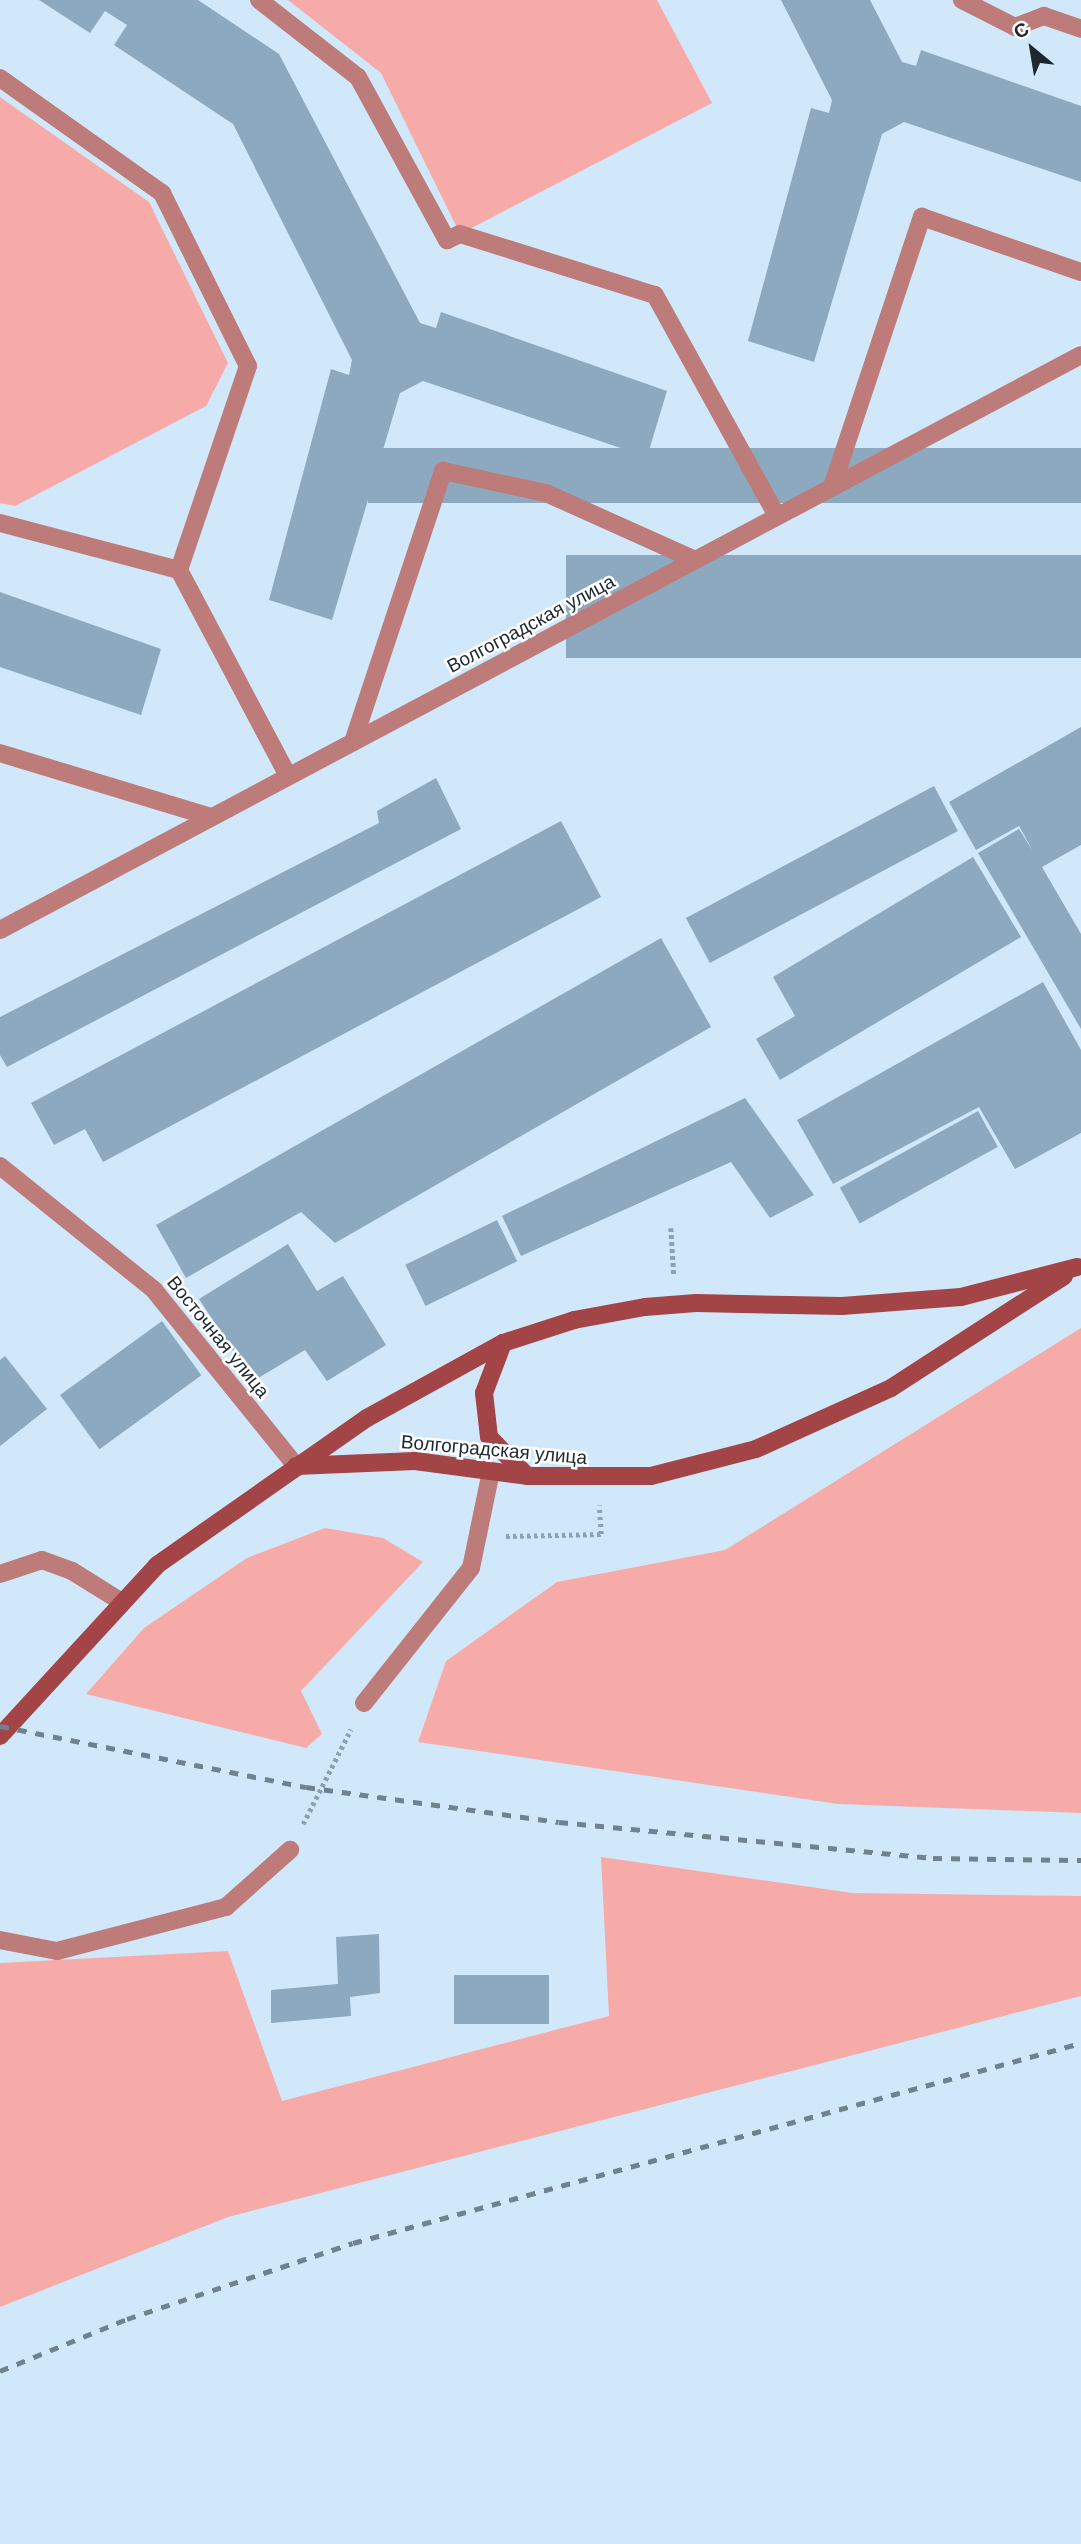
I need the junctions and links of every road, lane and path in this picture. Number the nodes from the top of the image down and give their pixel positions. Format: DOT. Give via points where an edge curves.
graph roads {
  1 [pos="259,0"];
  2 [pos="962,0"];
  3 [pos="1081,30"];
  4 [pos="0,78"];
  5 [pos="1081,272"];
  6 [pos="1081,355"];
  7 [pos="832,487"];
  8 [pos="777,516"];
  9 [pos="0,523"];
  10 [pos="695,560"];
  11 [pos="178,570"];
  12 [pos="353,742"];
  13 [pos="0,753"];
  14 [pos="288,776"];
  15 [pos="211,817"];
  16 [pos="0,930"];
  17 [pos="0,1166"];
  18 [pos="671,1228"];
  19 [pos="1079,1266"];
  20 [pos="676,1305"];
  21 [pos="503,1343"];
  22 [pos="296,1466"];
  23 [pos="491,1471"];
  24 [pos="527,1476"];
  25 [pos="597,1479"];
  26 [pos="477,1537"];
  27 [pos="0,1574"];
  28 [pos="120,1601"];
  29 [pos="364,1703"];
  30 [pos="0,1736"];
  31 [pos="290,1850"];
  32 [pos="0,1940"];
  1 -- 8 [label="street" via="358,77 447,240 460,234 655,295"];
  2 -- 3 [label="street" via="1016,27 1044,16"];
  4 -- 11 [label="street" via="162,193 248,366"];
  5 -- 7 [label="street" via="922,217"];
  6 -- 7 [label="street, Волгоградская улица"];
  7 -- 8 [label="street, Волгоградская улица"];
  8 -- 10 [label="street, Волгоградская улица"];
  9 -- 11 [label="street"];
  10 -- 12 [label="street, Волгоградская улица"];
  10 -- 12 [label="street" via="546,493 443,471"];
  11 -- 14 [label="street"];
  12 -- 14 [label="street, Волгоградская улица"];
  13 -- 15 [label="street"];
  14 -- 15 [label="street, Волгоградская улица"];
  15 -- 16 [label="street, Волгоградская улица"];
  17 -- 22 [label="street, Восточная улица" via="154,1290"];
  18 -- 20 [label="path"];
  19 -- 20 [label="main road" via="961,1297 842,1307"];
  19 -- 25 [label="main road, Волгоградская улица" via="891,1388 756,1448 651,1476"];
  20 -- 21 [label="main road" via="574,1320"];
  21 -- 22 [label="main road" via="368,1418"];
  21 -- 24 [label="main road" via="484,1393 489,1437"];
  22 -- 23 [label="main road, Волгоградская улица" via="415,1461"];
  22 -- 28 [label="main road" via="157,1565"];
  23 -- 24 [label="main road, Волгоградская улица"];
  23 -- 26 [label="street"];
  24 -- 25 [label="main road, Волгоградская улица"];
  25 -- 26 [label="path" via="601,1534"];
  26 -- 29 [label="street" via="471,1568"];
  27 -- 28 [label="street" via="41,1560 72,1571"];
  28 -- 30 [label="main road"];
  29 -- 31 [label="path"];
  31 -- 32 [label="street" via="226,1907 57,1951"];
}
